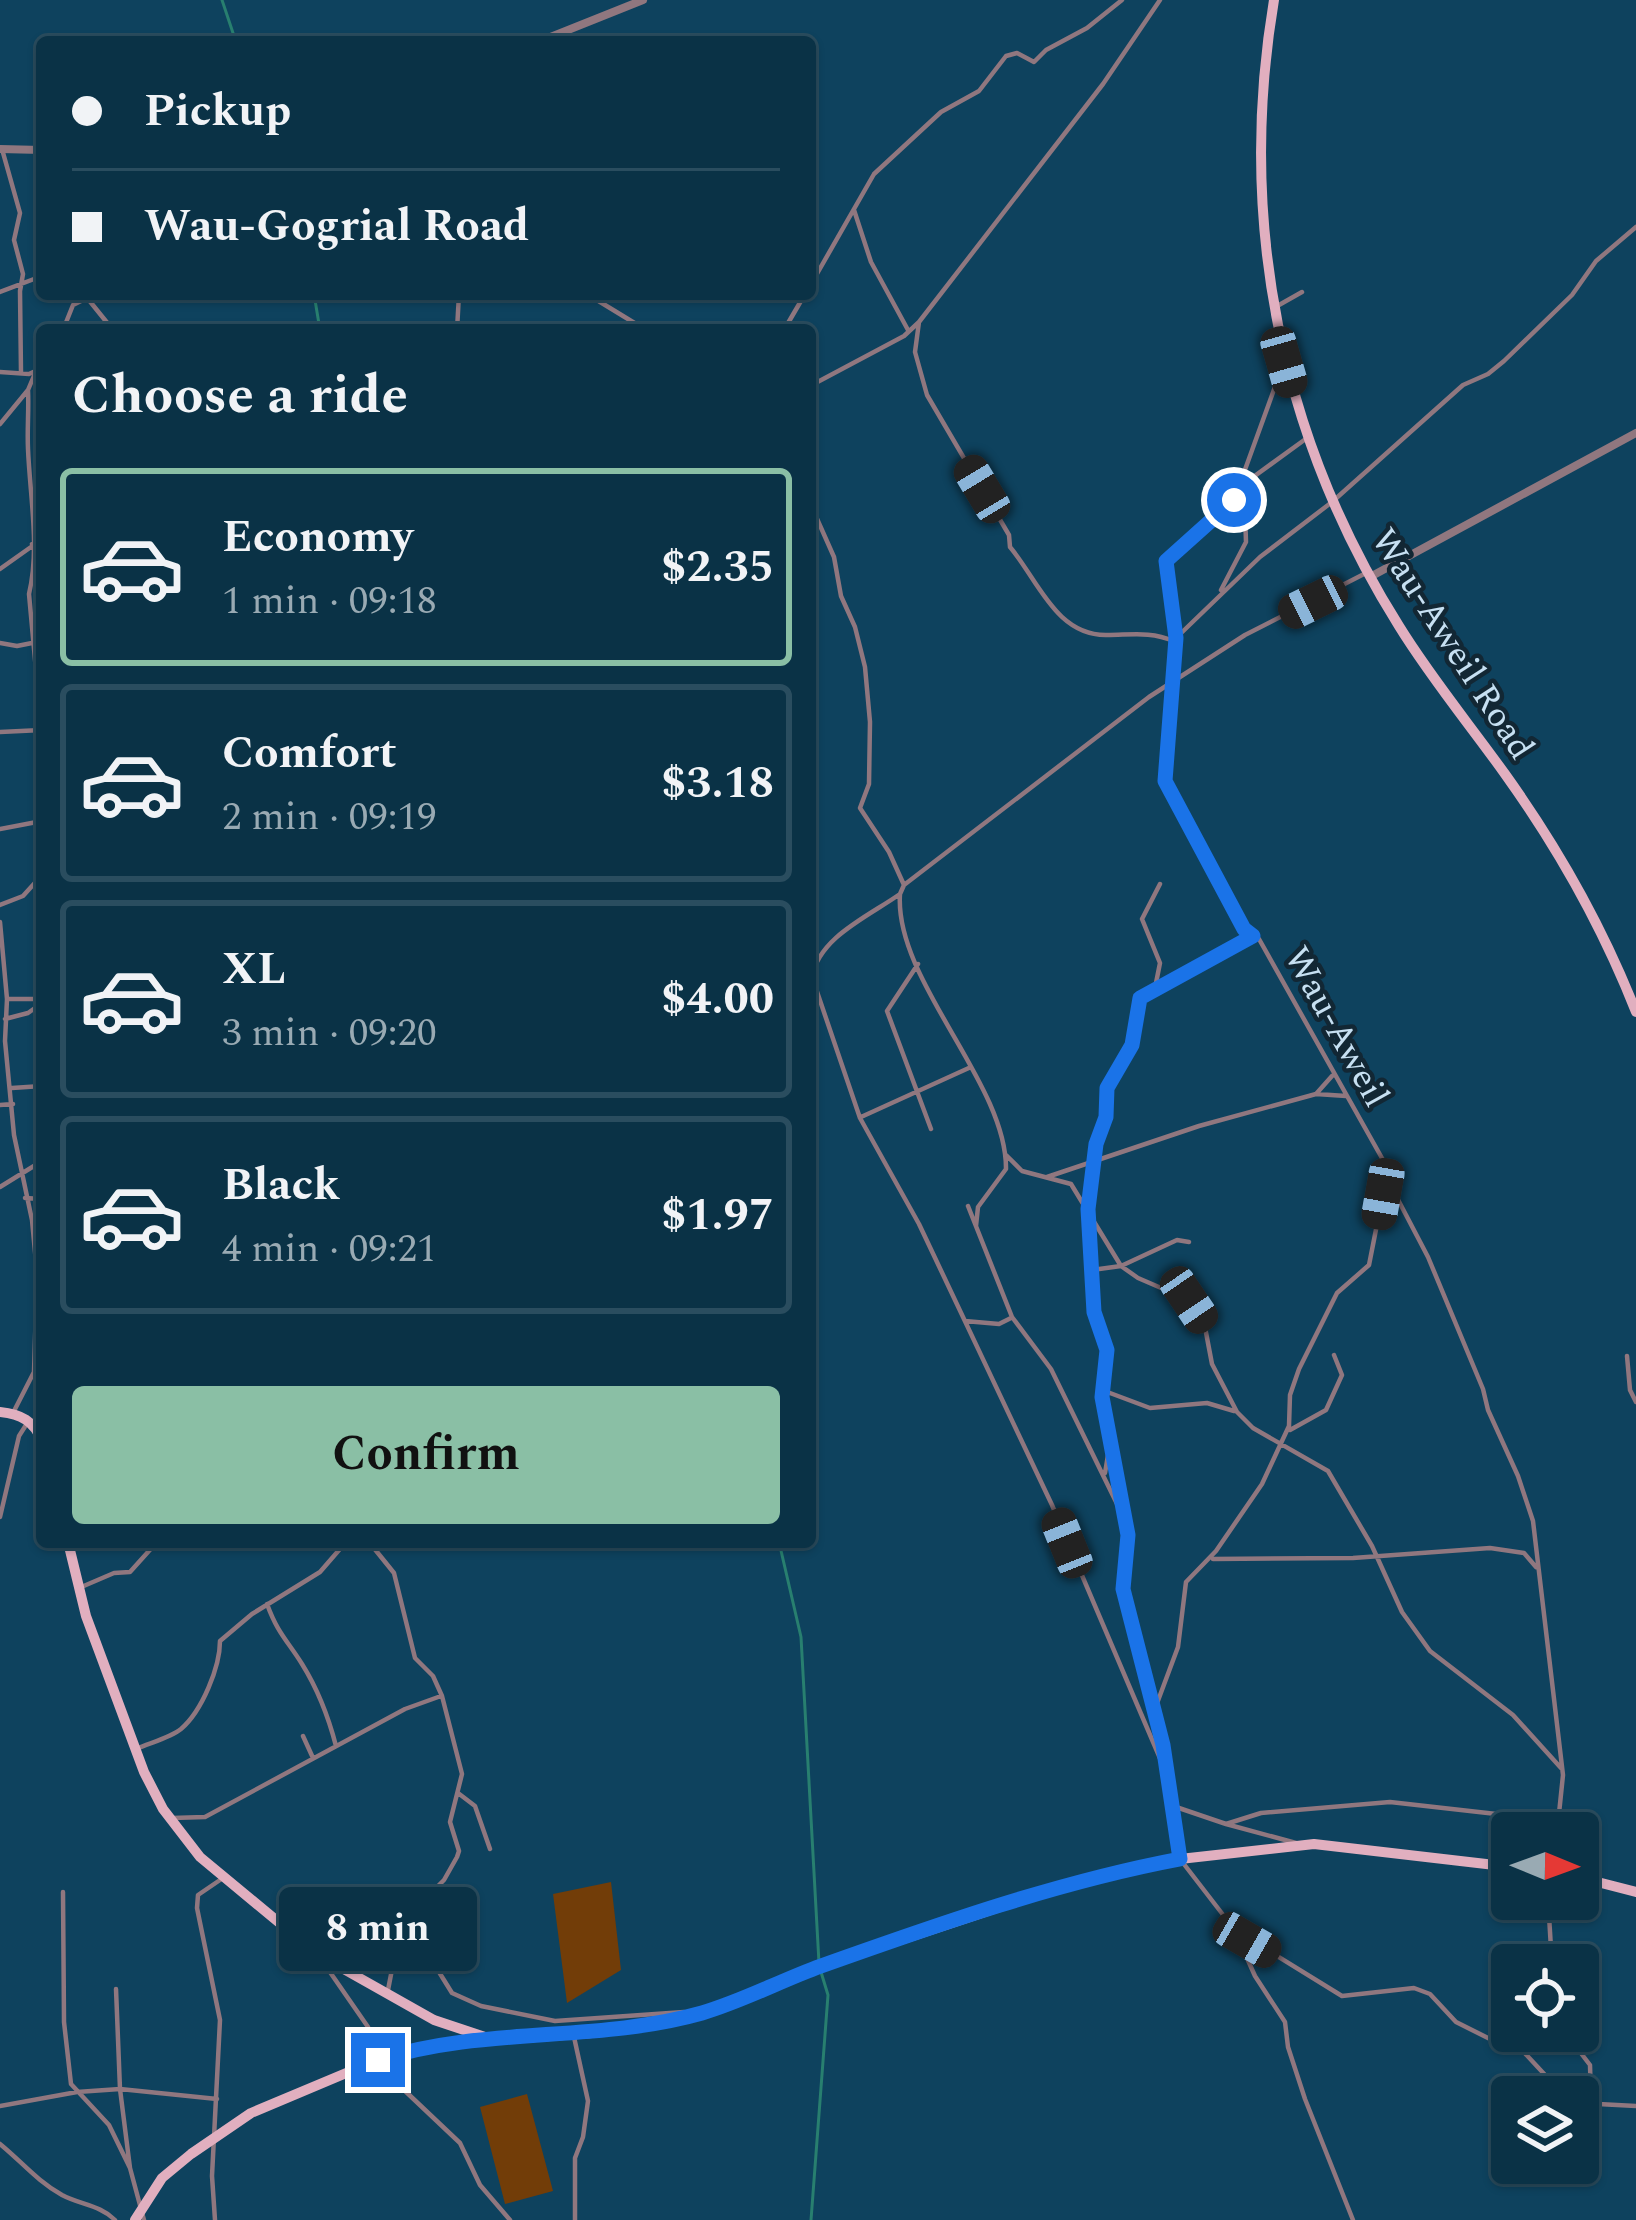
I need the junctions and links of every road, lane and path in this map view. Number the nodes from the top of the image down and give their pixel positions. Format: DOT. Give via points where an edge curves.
graph roads {
  1 [pos="643,0"];
  2 [pos="1122,0"];
  3 [pos="1160,0"];
  4 [pos="1274,0"];
  5 [pos="553,36"];
  6 [pos="1,149"];
  7 [pos="36,150"];
  8 [pos="854,210"];
  9 [pos="1636,227"];
  10 [pos="816,276"];
  11 [pos="36,278"];
  12 [pos="22,283"];
  13 [pos="0,292"];
  14 [pos="1302,292"];
  15 [pos="75,300"];
  16 [pos="83,300"];
  17 [pos="597,300"];
  18 [pos="73,305"];
  19 [pos="1274,308"];
  20 [pos="919,322"];
  21 [pos="65,324"];
  22 [pos="636,324"];
  23 [pos="909,332"];
  24 [pos="1284,362"];
  25 [pos="36,370"];
  26 [pos="0,372"];
  27 [pos="21,374"];
  28 [pos="36,375"];
  29 [pos="816,380"];
  30 [pos="28,390"];
  31 [pos="0,424"];
  32 [pos="1636,433"];
  33 [pos="1307,439"];
  34 [pos="1244,480"];
  35 [pos="1332,502"];
  36 [pos="816,516"];
  37 [pos="36,542"];
  38 [pos="32,545"];
  39 [pos="0,569"];
  40 [pos="1368,575"];
  41 [pos="1214,599"];
  42 [pos="36,628"];
  43 [pos="1175,640"];
  44 [pos="36,642"];
  45 [pos="0,643"];
  46 [pos="1172,683"];
  47 [pos="0,732"];
  48 [pos="36,732"];
  49 [pos="36,821"];
  50 [pos="0,829"];
  51 [pos="36,882"];
  52 [pos="1160,884"];
  53 [pos="904,885"];
  54 [pos="900,894"];
  55 [pos="0,905"];
  56 [pos="0,922"];
  57 [pos="1253,936"];
  58 [pos="816,964"];
  59 [pos="918,964"];
  60 [pos="1155,989"];
  61 [pos="816,995"];
  62 [pos="7,999"];
  63 [pos="36,1001"];
  64 [pos="36,1006"];
  65 [pos="1636,1012"];
  66 [pos="4,1016"];
  67 [pos="3,1047"];
  68 [pos="970,1067"];
  69 [pos="1333,1074"];
  70 [pos="36,1086"];
  71 [pos="11,1088"];
  72 [pos="918,1090"];
  73 [pos="1316,1094"];
  74 [pos="1346,1096"];
  75 [pos="13,1104"];
  76 [pos="0,1105"];
  77 [pos="860,1118"];
  78 [pos="932,1129"];
  79 [pos="1006,1155"];
  80 [pos="1093,1162"];
  81 [pos="36,1166"];
  82 [pos="21,1176"];
  83 [pos="1047,1177"];
  84 [pos="0,1187"];
  85 [pos="1394,1192"];
  86 [pos="25,1198"];
  87 [pos="36,1198"];
  88 [pos="968,1206"];
  89 [pos="1088,1209"];
  90 [pos="976,1226"];
  91 [pos="1190,1242"];
  92 [pos="36,1256"];
  93 [pos="1121,1266"];
  94 [pos="1092,1270"];
  95 [pos="36,1292"];
  96 [pos="1012,1317"];
  97 [pos="965,1321"];
  98 [pos="36,1341"];
  99 [pos="34,1344"];
  100 [pos="1334,1355"];
  101 [pos="1627,1356"];
  102 [pos="1102,1390"];
  103 [pos="1636,1402"];
  104 [pos="1237,1412"];
  105 [pos="6,1413"];
  106 [pos="29,1422"];
  107 [pos="36,1431"];
  108 [pos="1283,1434"];
  109 [pos="1109,1443"];
  110 [pos="1280,1443"];
  111 [pos="1104,1477"];
  112 [pos="1123,1515"];
  113 [pos="0,1516"];
  114 [pos="69,1548"];
  115 [pos="152,1548"];
  116 [pos="341,1548"];
  117 [pos="375,1548"];
  118 [pos="1376,1556"];
  119 [pos="1208,1560"];
  120 [pos="1537,1569"];
  121 [pos="79,1588"];
  122 [pos="267,1604"];
  123 [pos="442,1696"];
  124 [pos="1154,1712"];
  125 [pos="303,1736"];
  126 [pos="336,1746"];
  127 [pos="136,1749"];
  128 [pos="313,1759"];
  129 [pos="1561,1768"];
  130 [pos="1165,1770"];
  131 [pos="458,1793"];
  132 [pos="1173,1807"];
  133 [pos="1491,1812"];
  134 [pos="1560,1812"];
  135 [pos="172,1818"];
  136 [pos="1226,1824"];
  137 [pos="1301,1844"];
  138 [pos="490,1850"];
  139 [pos="1180,1859"];
  140 [pos="1491,1865"];
  141 [pos="222,1878"];
  142 [pos="1599,1882"];
  143 [pos="63,1892"];
  144 [pos="1636,1892"];
  145 [pos="1234,1929"];
  146 [pos="426,1930"];
  147 [pos="316,1954"];
  148 [pos="116,1989"];
  149 [pos="387,1996"];
  150 [pos="688,2016"];
  151 [pos="573,2034"];
  152 [pos="495,2040"];
  153 [pos="378,2060"];
  154 [pos="1546,2076"];
  155 [pos="120,2089"];
  156 [pos="77,2092"];
  157 [pos="217,2099"];
  158 [pos="1599,2101"];
  159 [pos="0,2106"];
  160 [pos="1636,2106"];
  161 [pos="216,2136"];
  162 [pos="0,2144"];
  163 [pos="130,2168"];
  164 [pos="142,2206"];
  165 [pos="116,2220"];
  166 [pos="140,2220"];
  167 [pos="215,2220"];
  168 [pos="510,2220"];
  169 [pos="575,2220"];
  170 [pos="1351,2220"];
  1 -- 5 [label="street"];
  2 -- 8 [label="street" via="1034,62 1006,56 980,91 941,112 887,160"];
  3 -- 20 [label="street"];
  4 -- 19 [label="main road, Wau-Aweil Road" via="1261,123"];
  6 -- 7 [label="street"];
  6 -- 12 [label="street" via="20,209 14,240"];
  8 -- 10 [label="street"];
  8 -- 23 [label="street"];
  9 -- 35 [label="street" via="1504,361 1463,385"];
  11 -- 12 [label="street"];
  12 -- 13 [label="street"];
  12 -- 27 [label="street"];
  14 -- 19 [label="street"];
  15 -- 18 [label="street"];
  16 -- 18 [label="street"];
  17 -- 22 [label="street"];
  18 -- 21 [label="street"];
  19 -- 24 [label="main road, Wau-Aweil Road"];
  20 -- 23 [label="street"];
  20 -- 43 [label="street" via="915,352 927,395 1010,547 1064,621 1094,635"];
  23 -- 29 [label="street"];
  24 -- 33 [label="main road, Wau-Aweil Road"];
  24 -- 34 [label="street"];
  25 -- 27 [label="street"];
  26 -- 27 [label="street"];
  28 -- 30 [label="street"];
  30 -- 31 [label="street"];
  30 -- 38 [label="street"];
  32 -- 40 [label="street"];
  33 -- 34 [label="street"];
  33 -- 35 [label="main road, Wau-Aweil Road"];
  34 -- 41 [label="street" via="1246,542"];
  34 -- 43 [label="street, Wau-Aweil" via="1228,509 1166,561"];
  35 -- 40 [label="main road, Wau-Aweil Road"];
  35 -- 41 [label="street"];
  36 -- 53 [label="street" via="865,667 869,784 860,808"];
  37 -- 38 [label="street"];
  38 -- 39 [label="street"];
  38 -- 42 [label="street"];
  40 -- 46 [label="street" via="1245,635"];
  40 -- 65 [label="main road, Wau-Aweil Road" via="1558,855"];
  41 -- 43 [label="street"];
  43 -- 46 [label="street, Wau-Aweil"];
  44 -- 45 [label="street"];
  46 -- 53 [label="street"];
  46 -- 57 [label="street, Wau-Aweil" via="1165,781"];
  47 -- 48 [label="street"];
  49 -- 50 [label="street"];
  51 -- 55 [label="street"];
  52 -- 60 [label="street" via="1142,919 1160,963"];
  53 -- 54 [label="street"];
  54 -- 58 [label="street" via="840,934"];
  54 -- 59 [label="street" via="902,928"];
  56 -- 62 [label="street"];
  57 -- 60 [label="street"];
  57 -- 69 [label="street, Wau-Aweil"];
  59 -- 68 [label="street"];
  59 -- 72 [label="street" via="887,1011"];
  60 -- 80 [label="street" via="1140,998 1132,1045 1107,1088"];
  61 -- 77 [label="street"];
  62 -- 63 [label="street"];
  62 -- 66 [label="street"];
  64 -- 66 [label="street"];
  66 -- 67 [label="street"];
  67 -- 71 [label="street"];
  68 -- 72 [label="street"];
  68 -- 79 [label="street"];
  69 -- 73 [label="street"];
  69 -- 74 [label="street, Wau-Aweil"];
  70 -- 71 [label="street"];
  71 -- 75 [label="street"];
  72 -- 77 [label="street"];
  72 -- 78 [label="street"];
  73 -- 74 [label="street"];
  73 -- 80 [label="street"];
  74 -- 85 [label="street, Wau-Aweil"];
  75 -- 76 [label="street"];
  75 -- 82 [label="street"];
  77 -- 97 [label="street"];
  79 -- 83 [label="street" via="1022,1171"];
  79 -- 90 [label="street"];
  80 -- 83 [label="street"];
  80 -- 89 [label="street"];
  81 -- 82 [label="street"];
  82 -- 84 [label="street"];
  82 -- 86 [label="street"];
  83 -- 89 [label="street" via="1071,1184"];
  85 -- 108 [label="street" via="1383,1194 1369,1265 1337,1293 1298,1369"];
  85 -- 120 [label="street, Wau-Aweil" via="1518,1476"];
  86 -- 87 [label="street"];
  86 -- 92 [label="street"];
  88 -- 90 [label="street"];
  89 -- 93 [label="street"];
  89 -- 94 [label="street"];
  90 -- 96 [label="street"];
  91 -- 93 [label="street" via="1170,1242"];
  93 -- 94 [label="street"];
  93 -- 104 [label="street" via="1189,1300"];
  94 -- 102 [label="street" via="1107,1350"];
  95 -- 99 [label="street"];
  96 -- 97 [label="street"];
  96 -- 111 [label="street" via="1051,1369"];
  97 -- 130 [label="street"];
  98 -- 99 [label="street"];
  99 -- 105 [label="street" via="32,1380"];
  100 -- 108 [label="street" via="1342,1375 1330,1406"];
  101 -- 103 [label="street"];
  102 -- 104 [label="street" via="1150,1408 1207,1403"];
  102 -- 109 [label="street"];
  104 -- 110 [label="street"];
  105 -- 106 [label="main road"];
  106 -- 107 [label="main road"];
  106 -- 113 [label="street"];
  108 -- 110 [label="street"];
  109 -- 111 [label="street"];
  109 -- 112 [label="street"];
  110 -- 118 [label="street" via="1328,1471"];
  110 -- 119 [label="street" via="1253,1501"];
  111 -- 112 [label="street"];
  112 -- 124 [label="street" via="1123,1589"];
  114 -- 121 [label="main road"];
  115 -- 121 [label="street" via="130,1572"];
  116 -- 122 [label="street" via="320,1572"];
  117 -- 123 [label="street" via="389,1563 415,1658"];
  118 -- 119 [label="street"];
  118 -- 120 [label="street" via="1510,1550"];
  118 -- 129 [label="street" via="1430,1651 1513,1715"];
  119 -- 124 [label="street" via="1186,1582 1178,1647"];
  120 -- 129 [label="street, Wau-Aweil"];
  121 -- 127 [label="main road"];
  122 -- 126 [label="street"];
  122 -- 127 [label="street" via="220,1641 207,1691 179,1730"];
  123 -- 126 [label="street"];
  123 -- 131 [label="street" via="462,1774"];
  124 -- 130 [label="street"];
  125 -- 128 [label="street"];
  126 -- 128 [label="street"];
  127 -- 135 [label="main road"];
  128 -- 135 [label="street" via="205,1817"];
  129 -- 134 [label="street, Wau-Aweil"];
  130 -- 132 [label="street"];
  131 -- 138 [label="street" via="475,1806"];
  131 -- 149 [label="street" via="450,1822 457,1858 401,1923"];
  132 -- 136 [label="street"];
  132 -- 139 [label="street"];
  133 -- 136 [label="street" via="1375,1801"];
  135 -- 141 [label="main road"];
  136 -- 137 [label="street"];
  137 -- 139 [label="main road"];
  137 -- 140 [label="main road"];
  139 -- 145 [label="street"];
  139 -- 150 [label="main road" via="1069,1884"];
  141 -- 147 [label="main road"];
  141 -- 157 [label="street" via="198,1895 197,1908 220,2020"];
  142 -- 144 [label="main road"];
  143 -- 156 [label="street" via="64,2022"];
  145 -- 154 [label="street" via="1342,1996 1414,1988 1430,1994 1456,2022 1520,2048"];
  145 -- 170 [label="street" via="1285,2022"];
  146 -- 150 [label="street" via="452,1993 481,2006 555,2021 682,2010"];
  147 -- 149 [label="main road"];
  147 -- 153 [label="street" via="368,2027"];
  148 -- 155 [label="street"];
  149 -- 152 [label="main road"];
  150 -- 151 [label="main road"];
  151 -- 152 [label="main road"];
  151 -- 169 [label="street" via="588,2101 575,2158"];
  152 -- 153 [label="main road"];
  153 -- 161 [label="main road"];
  153 -- 168 [label="street" via="460,2144"];
  155 -- 156 [label="street"];
  155 -- 157 [label="street"];
  155 -- 163 [label="street"];
  156 -- 159 [label="street"];
  156 -- 163 [label="street" via="109,2125"];
  157 -- 161 [label="street"];
  158 -- 160 [label="street"];
  161 -- 164 [label="main road" via="162,2178"];
  161 -- 167 [label="street"];
  162 -- 165 [label="street" via="34,2177"];
  163 -- 164 [label="street"];
  164 -- 166 [label="main road"];
}
